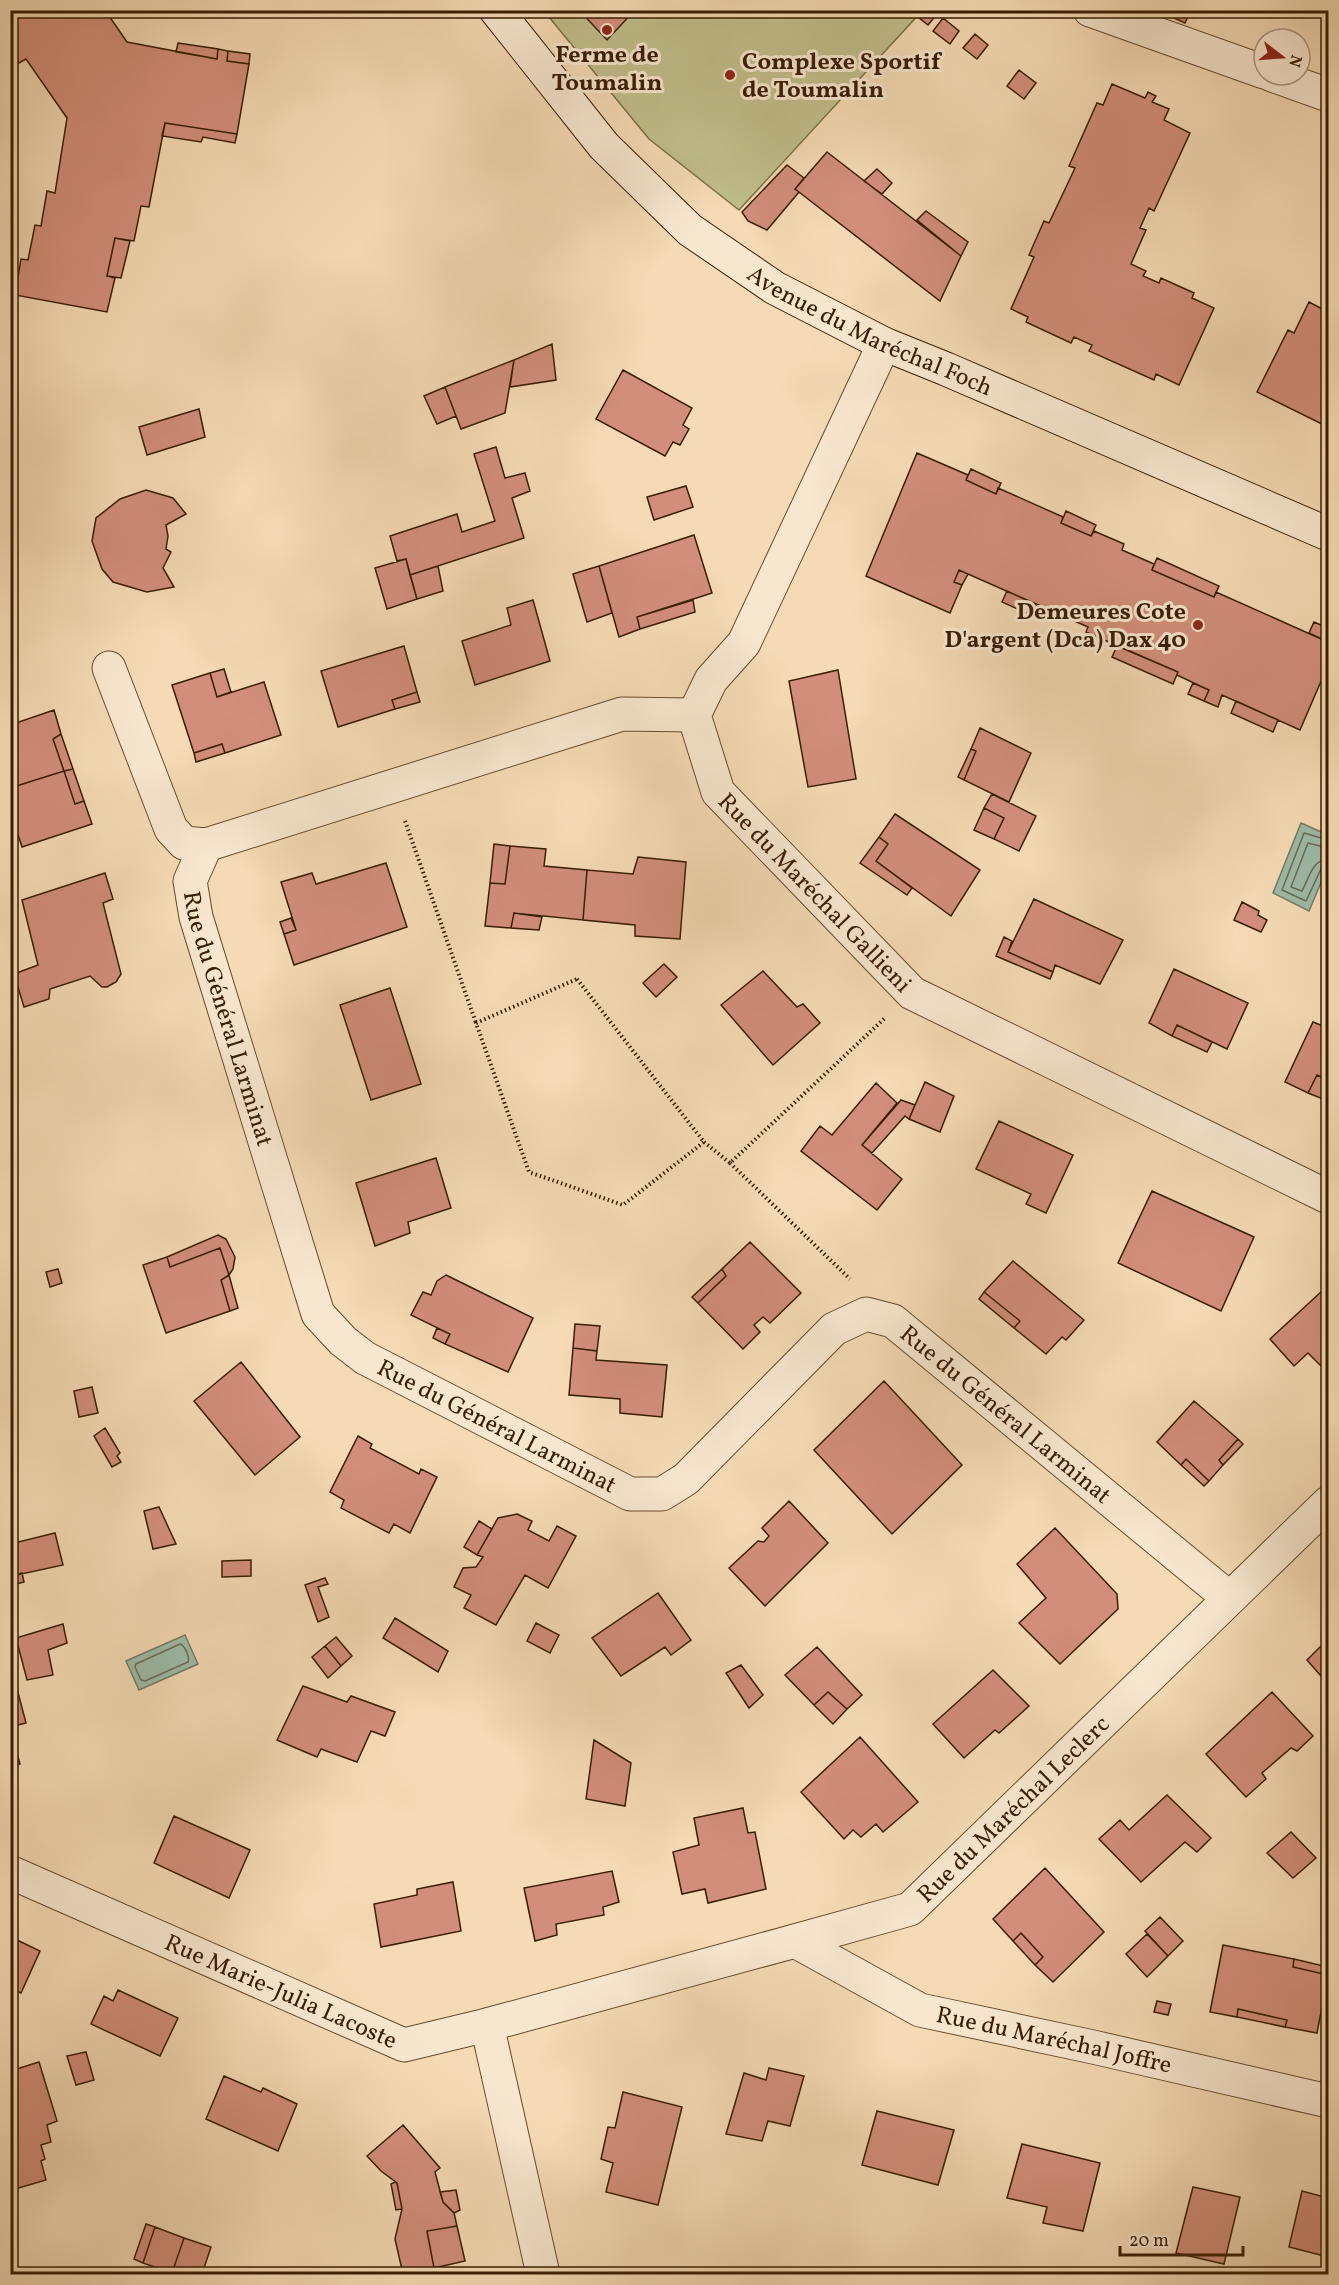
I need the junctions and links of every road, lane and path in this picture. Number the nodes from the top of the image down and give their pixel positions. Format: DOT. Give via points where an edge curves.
graph roads {
  1 [pos="496,10"];
  2 [pos="1090,10"];
  3 [pos="1252,68"];
  4 [pos="1306,87"];
  5 [pos="1329,95"];
  6 [pos="884,344"];
  7 [pos="1329,534"];
  8 [pos="109,668"];
  9 [pos="694,715"];
  10 [pos="393,786"];
  11 [pos="206,845"];
  12 [pos="912,993"];
  13 [pos="476,1023"];
  14 [pos="704,1142"];
  15 [pos="730,1163"];
  16 [pos="1329,1197"];
  17 [pos="850,1280"];
  18 [pos="1329,1503"];
  19 [pos="1228,1598"];
  20 [pos="10,1872"];
  21 [pos="795,1941"];
  22 [pos="487,2025"];
  23 [pos="1329,2101"];
  24 [pos="543,2274"];
  1 -- 6 [label="street, Avenue du Maréchal Foch" via="604,146 690,230 775,288"];
  2 -- 3 [label="street"];
  4 -- 5 [label="street"];
  6 -- 7 [label="street, Avenue du Maréchal Foch"];
  6 -- 9 [label="street" via="744,643 711,680"];
  8 -- 11 [label="street" via="171,829 184,843"];
  9 -- 10 [label="street" via="622,714"];
  9 -- 12 [label="street, Rue du Maréchal Gallieni" via="718,792"];
  10 -- 11 [label="street"];
  10 -- 13 [label="path"];
  11 -- 19 [label="street, Rue du Général Larminat" via="190,881 196,917 318,1314 364,1358 630,1494 662,1494 686,1479 834,1329 866,1314 893,1321"];
  12 -- 15 [label="path"];
  12 -- 16 [label="street, Rue du Maréchal Gallieni"];
  13 -- 14 [label="path" via="577,979"];
  13 -- 14 [label="path" via="529,1172 623,1205"];
  14 -- 15 [label="path"];
  15 -- 17 [label="path"];
  18 -- 19 [label="street, Rue du Maréchal Leclerc"];
  19 -- 21 [label="street, Rue du Maréchal Leclerc" via="910,1909"];
  20 -- 22 [label="street, Rue Marie-Julia Lacoste" via="404,2045"];
  21 -- 22 [label="street, Rue du Maréchal Leclerc"];
  21 -- 23 [label="street, Rue du Maréchal Joffre" via="920,2010"];
  22 -- 24 [label="street"];
}
